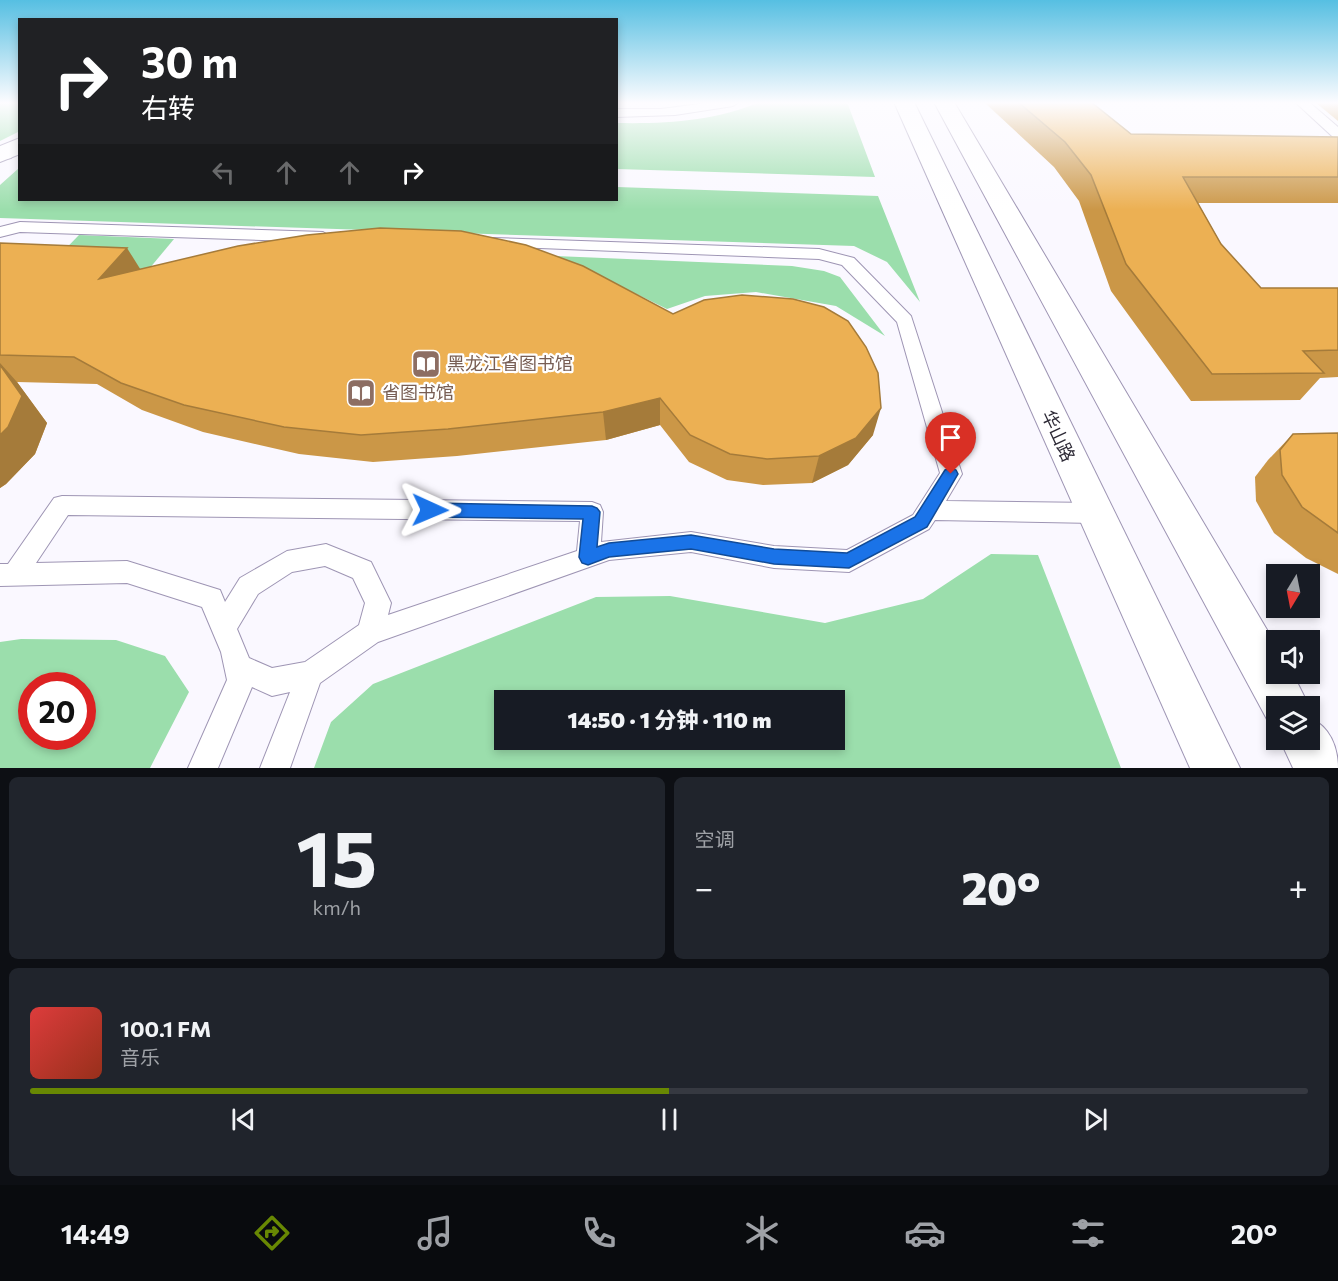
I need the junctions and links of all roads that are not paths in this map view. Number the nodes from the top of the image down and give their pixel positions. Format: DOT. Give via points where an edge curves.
graph roads {
  1 [pos="921,138"];
  2 [pos="964,138"];
  3 [pos="0,232"];
  4 [pos="342,238"];
  5 [pos="473,242"];
  6 [pos="929,510"];
  7 [pos="1094,513"];
  8 [pos="588,557"];
  9 [pos="7,575"];
  10 [pos="224,628"];
  11 [pos="370,633"];
  12 [pos="237,666"];
  13 [pos="310,674"];
  14 [pos="1280,696"];
  15 [pos="1310,750"];
  16 [pos="204,768"];
  17 [pos="275,768"];
  18 [pos="1215,768"];
  19 [pos="1321,768"];
  1 -- 7 [label="main road, 华山路"];
  2 -- 14 [label="main road"];
  3 -- 4 [label="lane" via="20,227"];
  5 -- 6 [label="lane" via="819,254 848,261 905,320 951,474"];
  6 -- 7 [label="lane"];
  6 -- 8 [label="lane" via="921,522 849,561 774,556 691,542 609,550"];
  7 -- 18 [label="main road, 华山路"];
  8 -- 9 [label="lane" via="592,512 62,505"];
  8 -- 11 [label="lane"];
  9 -- 10 [label="lane" via="128,572 211,598"];
  10 -- 11 [label="lane" via="249,586 287,562 326,555 362,570 378,603"];
  10 -- 12 [label="lane"];
  11 -- 13 [label="lane"];
  12 -- 13 [label="lane" via="272,682"];
  12 -- 16 [label="lane" via="242,681"];
  13 -- 17 [label="lane"];
  15 -- 19 [label="main road"];
}
